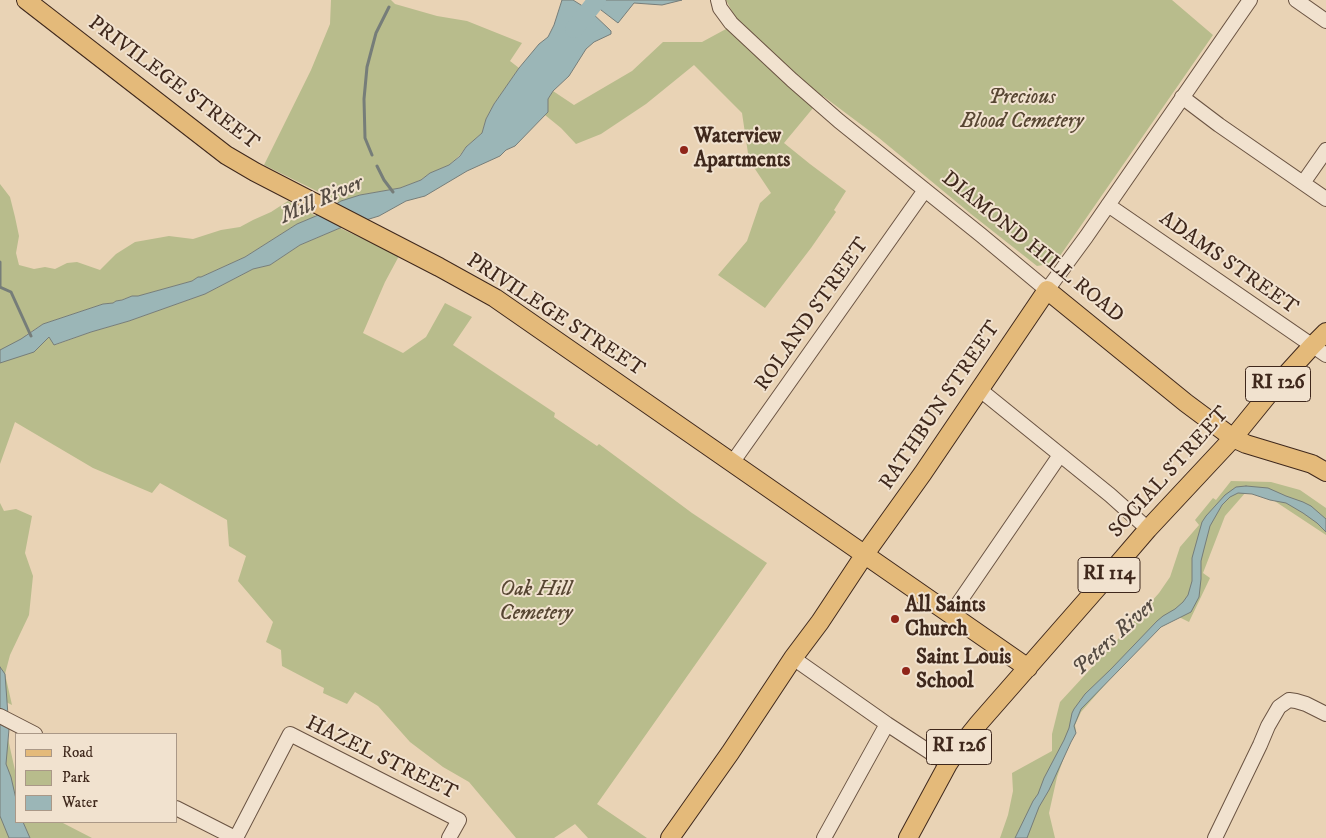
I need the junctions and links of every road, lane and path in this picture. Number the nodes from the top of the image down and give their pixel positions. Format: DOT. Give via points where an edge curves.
graph roads {
  1 [pos="26,0"];
  2 [pos="718,0"];
  3 [pos="1250,0"];
  4 [pos="1296,0"];
  5 [pos="1326,21"];
  6 [pos="1182,97"];
  7 [pos="1326,150"];
  8 [pos="1303,183"];
  9 [pos="925,190"];
  10 [pos="1326,199"];
  11 [pos="1108,205"];
  12 [pos="1047,290"];
  13 [pos="1326,332"];
  14 [pos="1319,350"];
  15 [pos="979,389"];
  16 [pos="1233,438"];
  17 [pos="1060,455"];
  18 [pos="732,463"];
  19 [pos="1326,472"];
  20 [pos="1148,529"];
  21 [pos="865,554"];
  22 [pos="951,614"];
  23 [pos="794,658"];
  24 [pos="1028,668"];
  25 [pos="1326,714"];
  26 [pos="4,718"];
  27 [pos="887,724"];
  28 [pos="33,733"];
  29 [pos="948,764"];
  30 [pos="178,809"];
  31 [pos="235,838"];
  32 [pos="449,838"];
  33 [pos="670,838"];
  34 [pos="824,838"];
  35 [pos="908,838"];
  36 [pos="1215,838"];
  1 -- 18 [label="main road, PRIVILEGE STREET" via="226,155 495,298"];
  2 -- 9 [label="street, DIAMOND HILL ROAD" via="731,23 792,80"];
  3 -- 6 [label="street, RATHBUN STREET"];
  4 -- 5 [label="street"];
  6 -- 8 [label="street"];
  6 -- 11 [label="street, RATHBUN STREET"];
  7 -- 8 [label="street"];
  8 -- 10 [label="street"];
  9 -- 12 [label="street, DIAMOND HILL ROAD"];
  9 -- 18 [label="street, ROLAND STREET"];
  11 -- 12 [label="street, RATHBUN STREET"];
  11 -- 14 [label="street, ADAMS STREET"];
  12 -- 15 [label="main road, RATHBUN STREET"];
  12 -- 16 [label="main road, DIAMOND HILL ROAD"];
  13 -- 14 [label="main road, SOCIAL STREET / RI 126"];
  14 -- 16 [label="main road, SOCIAL STREET / RI 126" via="1272,390"];
  15 -- 17 [label="street"];
  15 -- 21 [label="main road, RATHBUN STREET"];
  16 -- 19 [label="main road, DIAMOND HILL ROAD" via="1312,464"];
  16 -- 20 [label="main road, SOCIAL STREET / RI 114"];
  17 -- 20 [label="street"];
  17 -- 22 [label="street"];
  18 -- 21 [label="main road, PRIVILEGE STREET"];
  20 -- 24 [label="main road, SOCIAL STREET / RI 114"];
  21 -- 22 [label="main road, PRIVILEGE STREET"];
  21 -- 23 [label="main road, RATHBUN STREET"];
  22 -- 24 [label="main road, PRIVILEGE STREET"];
  23 -- 27 [label="street"];
  23 -- 33 [label="main road, RATHBUN STREET"];
  24 -- 29 [label="main road, SOCIAL STREET / RI 126"];
  25 -- 36 [label="street" via="1289,700 1279,707"];
  26 -- 28 [label="street"];
  27 -- 29 [label="street"];
  27 -- 34 [label="street"];
  29 -- 35 [label="main road, SOCIAL STREET / RI 126"];
  30 -- 31 [label="street"];
  31 -- 32 [label="street, HAZEL STREET" via="290,734 458,820"];
}
